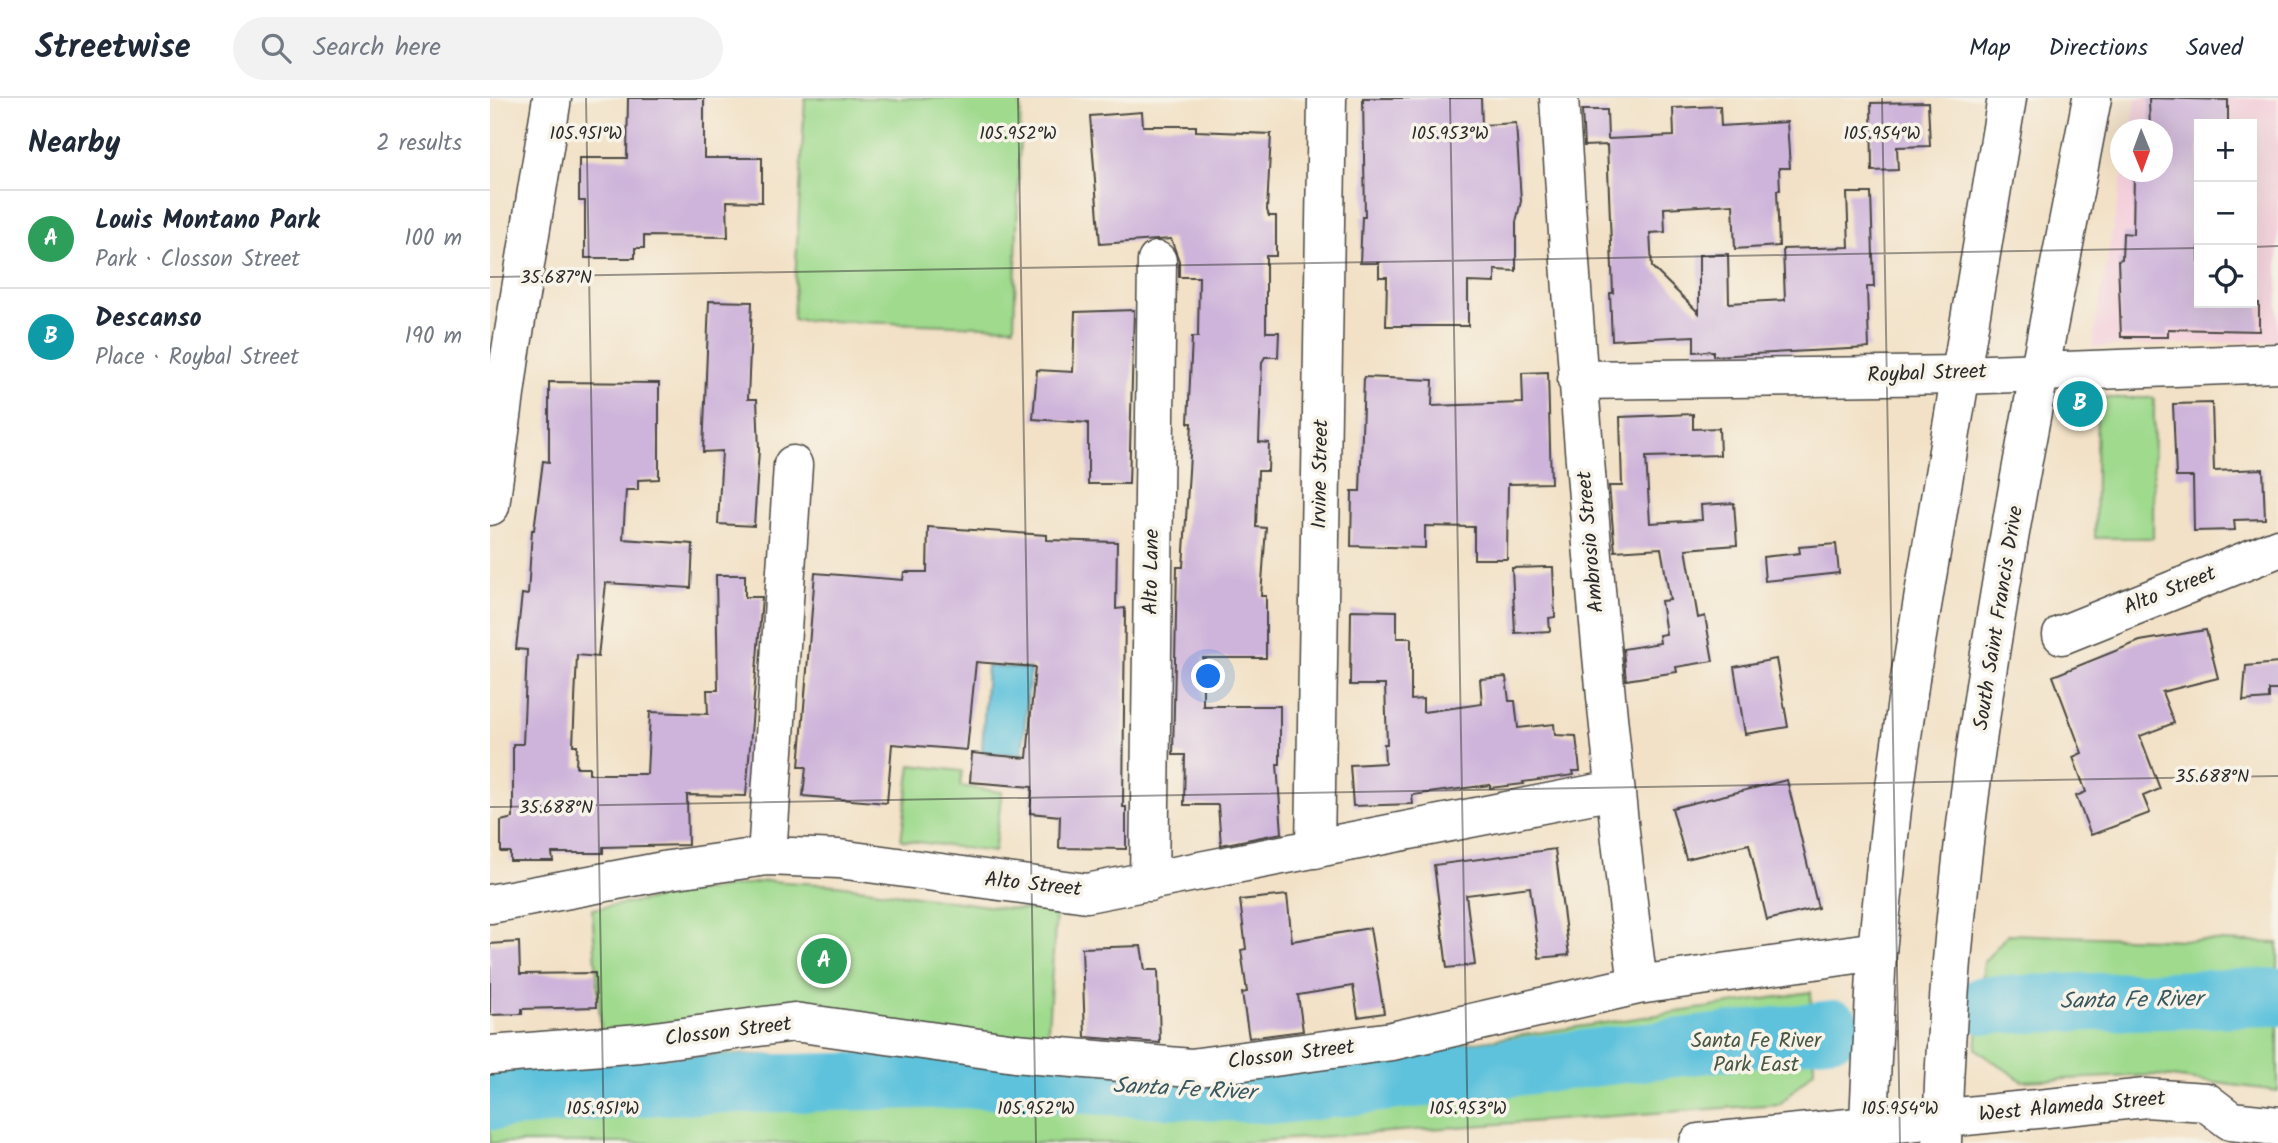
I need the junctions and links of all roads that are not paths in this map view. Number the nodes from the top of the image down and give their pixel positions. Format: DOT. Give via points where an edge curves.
graph roads {
  1 [pos="552,98"];
  2 [pos="1327,98"];
  3 [pos="1559,98"];
  4 [pos="2007,98"];
  5 [pos="2092,98"];
  6 [pos="1157,261"];
  7 [pos="500,357"];
  8 [pos="2278,363"];
  9 [pos="2041,370"];
  10 [pos="1961,374"];
  11 [pos="1577,380"];
  12 [pos="793,465"];
  13 [pos="490,506"];
  14 [pos="2278,548"];
  15 [pos="2062,635"];
  16 [pos="1614,790"];
  17 [pos="1315,849"];
  18 [pos="767,856"];
  19 [pos="1149,883"];
  20 [pos="490,904"];
  21 [pos="1877,951"];
  22 [pos="1638,985"];
  23 [pos="490,1055"];
  24 [pos="2278,1126"];
  25 [pos="1942,1130"];
  26 [pos="2220,1132"];
  27 [pos="1868,1134"];
  28 [pos="1699,1143"];
  1 -- 7 [label="main road"];
  2 -- 17 [label="main road, Irvine Street"];
  3 -- 11 [label="main road, Ambrosio Street"];
  4 -- 10 [label="main road"];
  5 -- 9 [label="main road, South Saint Francis Drive"];
  6 -- 19 [label="main road, Alto Lane"];
  7 -- 13 [label="main road"];
  8 -- 9 [label="main road, Roybal Street"];
  9 -- 10 [label="main road, Roybal Street"];
  9 -- 25 [label="main road, South Saint Francis Drive" via="1966,831"];
  10 -- 11 [label="main road, Roybal Street"];
  10 -- 21 [label="main road" via="1911,672"];
  11 -- 16 [label="main road, Ambrosio Street"];
  12 -- 18 [label="main road"];
  14 -- 15 [label="main road, Alto Street"];
  16 -- 17 [label="main road, Alto Street"];
  16 -- 22 [label="main road, Ambrosio Street"];
  17 -- 19 [label="main road, Alto Street"];
  18 -- 19 [label="main road, Alto Street" via="839,859 1087,892"];
  18 -- 20 [label="main road, Alto Street"];
  21 -- 22 [label="main road, Closson Street"];
  21 -- 27 [label="main road"];
  22 -- 23 [label="main road, Closson Street" via="1392,1041 1191,1068 1015,1053 794,1022 640,1043"];
  24 -- 26 [label="main road, West Alameda Street"];
  25 -- 26 [label="main road, West Alameda Street" via="2125,1099 2167,1098 2207,1102"];
  25 -- 27 [label="main road, West Alameda Street"];
  27 -- 28 [label="main road, West Alameda Street"];
}
